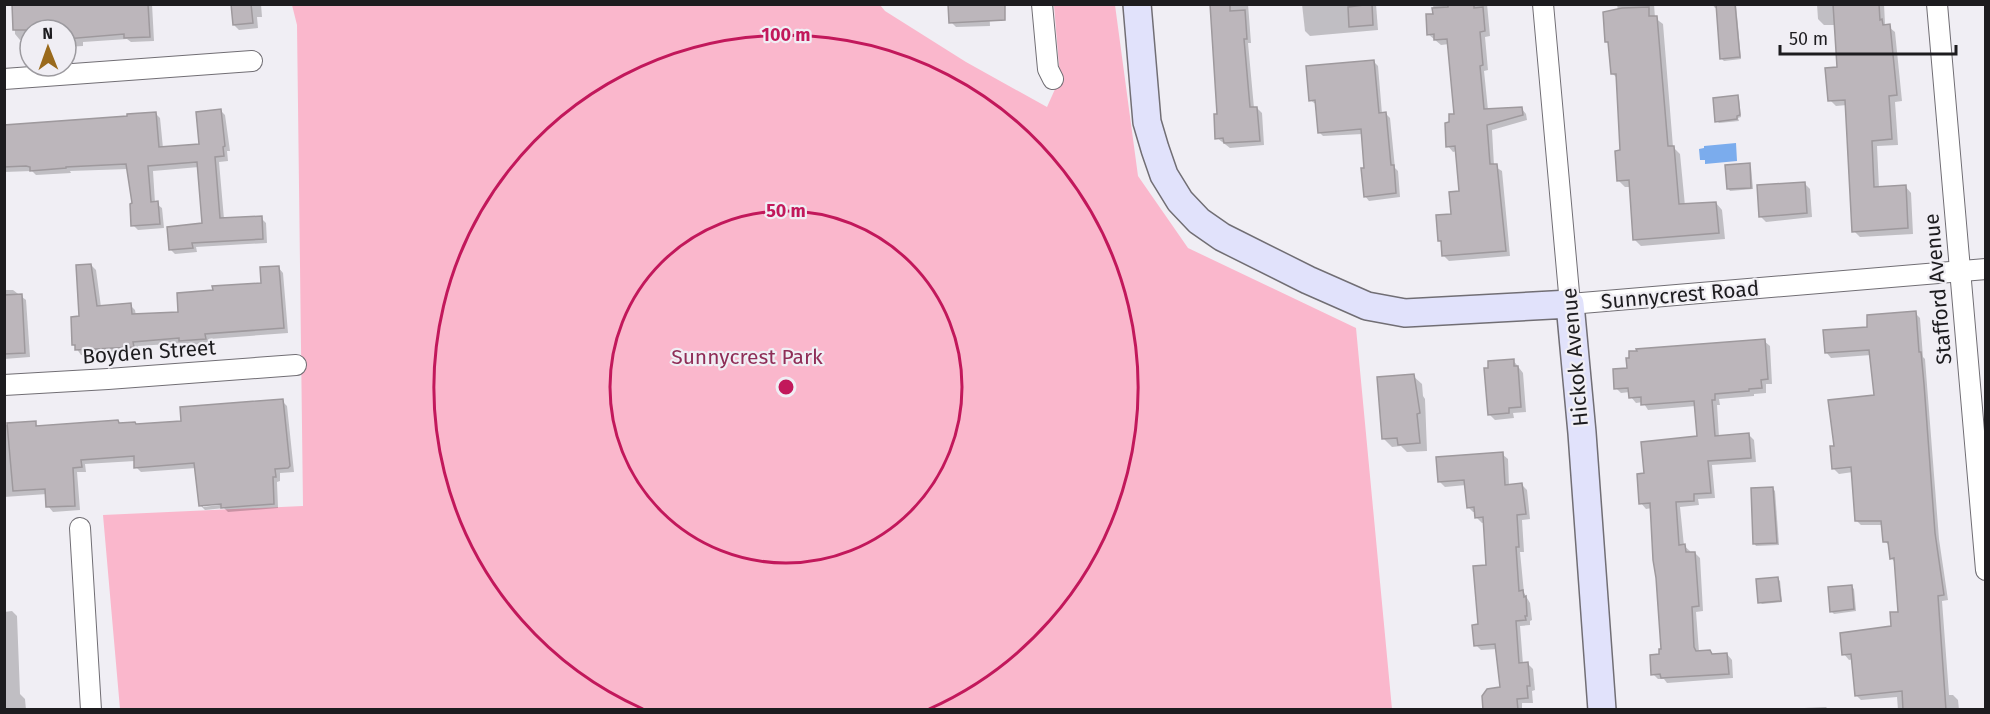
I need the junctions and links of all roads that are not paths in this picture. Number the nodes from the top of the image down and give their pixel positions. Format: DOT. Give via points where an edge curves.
graph roads {
  1 [pos="1042,4"];
  2 [pos="1137,4"];
  3 [pos="1543,4"];
  4 [pos="1937,4"];
  5 [pos="252,61"];
  6 [pos="4,79"];
  7 [pos="1053,79"];
  8 [pos="1986,269"];
  9 [pos="1960,270"];
  10 [pos="1570,304"];
  11 [pos="296,364"];
  12 [pos="4,385"];
  13 [pos="80,528"];
  14 [pos="1986,570"];
  15 [pos="91,710"];
  16 [pos="1602,710"];
  1 -- 7 [label="street" via="1048,69"];
  2 -- 10 [label="street, Sunnycrest Road" via="1147,122 1164,175 1198,221 1221,237 1366,306 1405,313"];
  3 -- 10 [label="street, Hickok Avenue"];
  4 -- 9 [label="street, Stafford Avenue"];
  5 -- 6 [label="street"];
  8 -- 9 [label="street, Sunnycrest Road"];
  9 -- 10 [label="street, Sunnycrest Road"];
  9 -- 14 [label="street, Stafford Avenue"];
  10 -- 16 [label="street, Hickok Avenue"];
  11 -- 12 [label="street, Boyden Street"];
  13 -- 15 [label="street"];
}
